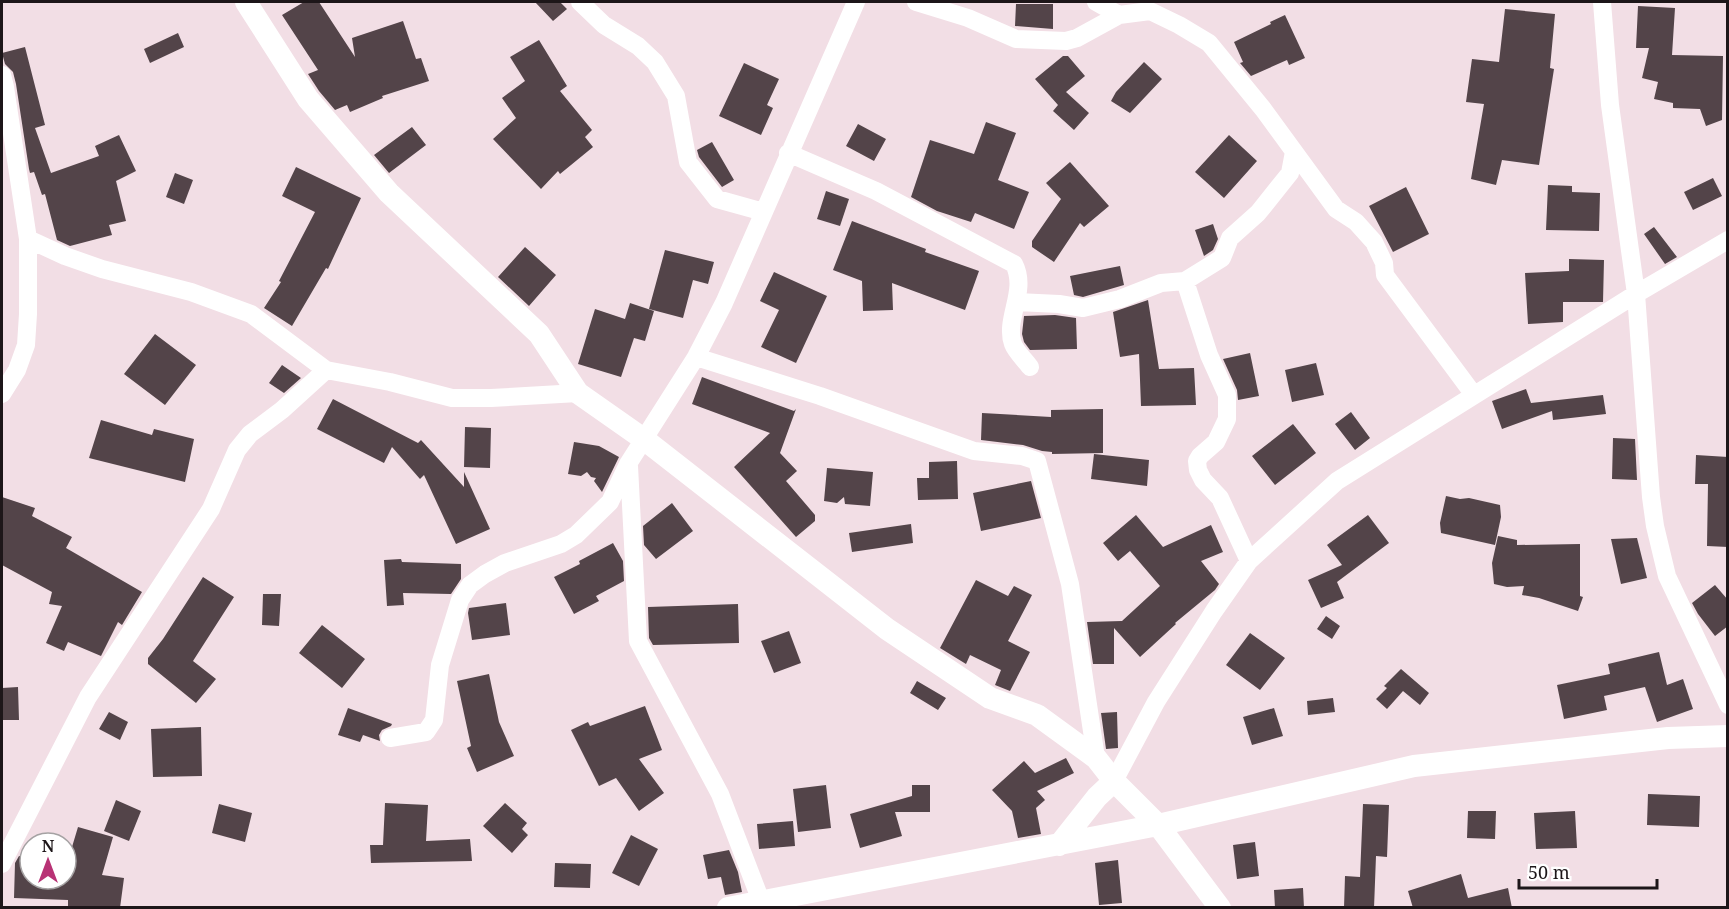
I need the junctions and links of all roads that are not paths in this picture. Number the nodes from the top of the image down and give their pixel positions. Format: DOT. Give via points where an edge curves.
graph roads {
  1 [pos="246,2"];
  2 [pos="580,2"];
  3 [pos="856,2"];
  4 [pos="916,2"];
  5 [pos="1096,2"];
  6 [pos="1602,2"];
  7 [pos="1119,15"];
  8 [pos="2,75"];
  9 [pos="1294,152"];
  10 [pos="788,153"];
  11 [pos="764,212"];
  12 [pos="28,239"];
  13 [pos="1728,240"];
  14 [pos="1185,281"];
  15 [pos="1636,294"];
  16 [pos="1017,302"];
  17 [pos="696,357"];
  18 [pos="1030,367"];
  19 [pos="326,370"];
  20 [pos="578,393"];
  21 [pos="2,394"];
  22 [pos="1474,394"];
  23 [pos="645,440"];
  24 [pos="628,464"];
  25 [pos="1249,561"];
  26 [pos="1728,705"];
  27 [pos="1728,736"];
  28 [pos="390,738"];
  29 [pos="1095,759"];
  30 [pos="1114,781"];
  31 [pos="1158,825"];
  32 [pos="1059,845"];
  33 [pos="2,864"];
  34 [pos="760,901"];
  35 [pos="728,908"];
  36 [pos="1220,908"];
  1 -- 20 [label="street" via="308,99 389,193 539,334"];
  2 -- 11 [label="street" via="655,62 676,96 688,162 717,199"];
  3 -- 10 [label="street"];
  4 -- 7 [label="street" via="1017,39 1066,41"];
  5 -- 7 [label="street"];
  6 -- 15 [label="street" via="1610,105"];
  7 -- 9 [label="street" via="1150,11 1209,43"];
  8 -- 12 [label="street"];
  9 -- 14 [label="street" via="1290,173 1258,213 1230,238 1222,258"];
  9 -- 22 [label="street" via="1336,209 1356,222 1374,242 1385,275"];
  10 -- 11 [label="street"];
  10 -- 16 [label="street" via="876,191 1014,264 1019,272"];
  11 -- 17 [label="street"];
  12 -- 19 [label="street" via="102,270 191,292 251,314"];
  12 -- 21 [label="street" via="26,345"];
  13 -- 15 [label="street"];
  14 -- 16 [label="street" via="1161,283 1083,308"];
  14 -- 25 [label="street" via="1209,355 1227,395 1227,419 1216,442 1197,461 1198,470 1220,498"];
  15 -- 22 [label="street"];
  15 -- 26 [label="street" via="1655,526 1667,576"];
  16 -- 18 [label="street" via="1010,333 1013,346"];
  17 -- 23 [label="street"];
  17 -- 29 [label="street" via="974,451 1037,461 1070,584"];
  19 -- 20 [label="street" via="452,398"];
  19 -- 33 [label="street" via="250,434 237,450 211,509 88,697"];
  20 -- 23 [label="street"];
  22 -- 25 [label="street" via="1337,481"];
  23 -- 24 [label="street"];
  23 -- 29 [label="street" via="887,628 990,698 1037,715"];
  24 -- 28 [label="street" via="610,502 576,535 561,544 505,562 470,585 460,600 440,665 434,720 426,732"];
  24 -- 34 [label="street" via="639,641 720,794"];
  25 -- 30 [label="street" via="1156,702"];
  27 -- 31 [label="street" via="1668,738 1414,766"];
  29 -- 30 [label="street"];
  30 -- 31 [label="street"];
  30 -- 32 [label="street"];
  31 -- 32 [label="street"];
  31 -- 36 [label="street"];
  32 -- 34 [label="street"];
  34 -- 35 [label="street"];
}
